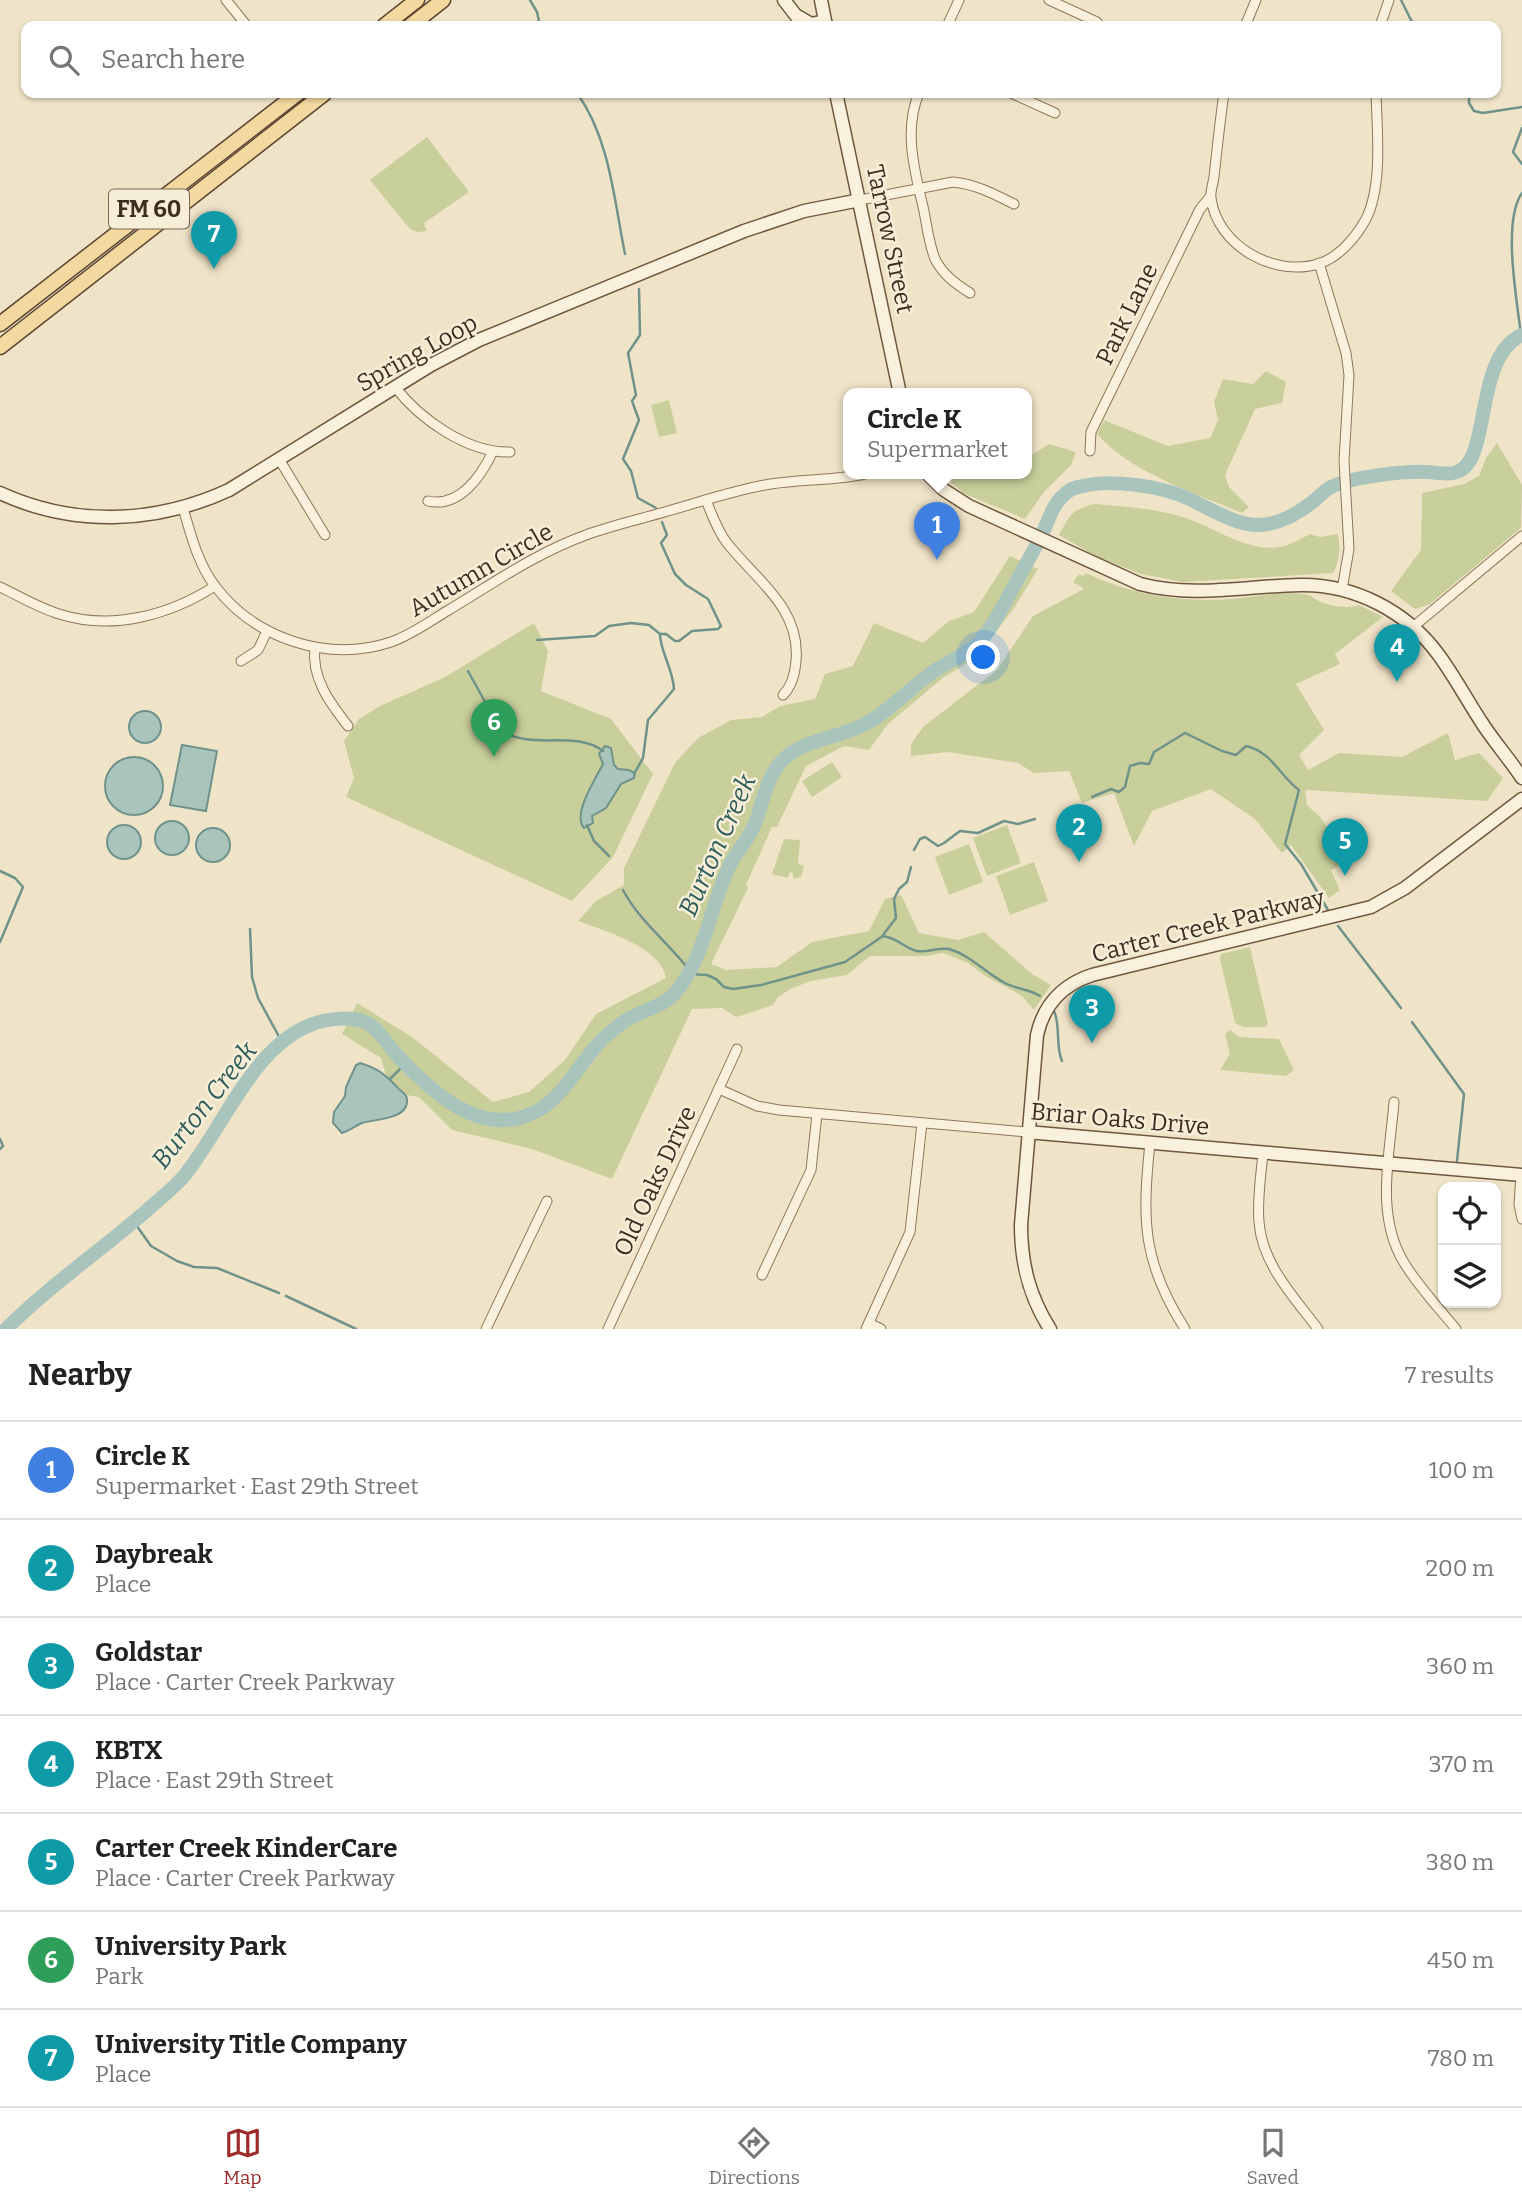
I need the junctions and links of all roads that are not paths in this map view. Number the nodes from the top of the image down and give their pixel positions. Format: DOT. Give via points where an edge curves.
graph roads {
  1 [pos="226,0"];
  2 [pos="417,0"];
  3 [pos="423,0"];
  4 [pos="443,0"];
  5 [pos="784,0"];
  6 [pos="821,0"];
  7 [pos="959,0"];
  8 [pos="1049,0"];
  9 [pos="1256,0"];
  10 [pos="1389,0"];
  11 [pos="243,21"];
  12 [pos="390,21"];
  13 [pos="416,21"];
  14 [pos="417,21"];
  15 [pos="800,21"];
  16 [pos="826,21"];
  17 [pos="949,21"];
  18 [pos="1095,21"];
  19 [pos="1247,21"];
  20 [pos="1382,21"];
  21 [pos="291,98"];
  22 [pos="301,98"];
  23 [pos="319,98"];
  24 [pos="837,98"];
  25 [pos="918,98"];
  26 [pos="1022,98"];
  27 [pos="1223,98"];
  28 [pos="1376,98"];
  29 [pos="307,107"];
  30 [pos="1055,113"];
  31 [pos="918,187"];
  32 [pos="1210,197"];
  33 [pos="860,200"];
  34 [pos="1014,204"];
  35 [pos="125,227"];
  36 [pos="137,240"];
  37 [pos="1319,263"];
  38 [pos="970,293"];
  39 [pos="0,324"];
  40 [pos="0,347"];
  41 [pos="396,387"];
  42 [pos="899,388"];
  43 [pos="493,451"];
  44 [pos="1090,451"];
  45 [pos="510,452"];
  46 [pos="279,459"];
  47 [pos="843,476"];
  48 [pos="933,479"];
  49 [pos="0,493"];
  50 [pos="706,500"];
  51 [pos="428,501"];
  52 [pos="183,508"];
  53 [pos="325,535"];
  54 [pos="1522,536"];
  55 [pos="215,586"];
  56 [pos="0,587"];
  57 [pos="1342,590"];
  58 [pos="1413,627"];
  59 [pos="267,631"];
  60 [pos="315,647"];
  61 [pos="241,661"];
  62 [pos="783,695"];
  63 [pos="348,726"];
  64 [pos="1522,778"];
  65 [pos="1522,799"];
  66 [pos="737,1049"];
  67 [pos="719,1089"];
  68 [pos="1394,1102"];
  69 [pos="817,1114"];
  70 [pos="922,1123"];
  71 [pos="1027,1132"];
  72 [pos="1150,1143"];
  73 [pos="1263,1153"];
  74 [pos="1390,1164"];
  75 [pos="1522,1175"];
  76 [pos="547,1201"];
  77 [pos="1522,1219"];
  78 [pos="762,1275"];
  79 [pos="613,1326"];
  80 [pos="868,1326"];
  81 [pos="486,1329"];
  82 [pos="881,1329"];
  83 [pos="1050,1329"];
  84 [pos="1185,1329"];
  85 [pos="1318,1329"];
  86 [pos="1455,1329"];
  1 -- 11 [label="street"];
  2 -- 12 [label="main road"];
  3 -- 13 [label="main road"];
  4 -- 14 [label="main road"];
  5 -- 15 [label="street"];
  6 -- 16 [label="street"];
  7 -- 17 [label="street"];
  8 -- 18 [label="street"];
  9 -- 19 [label="street"];
  10 -- 20 [label="street"];
  21 -- 35 [label="main road, FM 60"];
  22 -- 29 [label="street"];
  23 -- 29 [label="main road, FM 60"];
  24 -- 33 [label="street, Tarrow Street"];
  25 -- 31 [label="street" via="911,142"];
  26 -- 30 [label="street"];
  27 -- 32 [label="street"];
  28 -- 37 [label="street" via="1372,202 1350,241"];
  29 -- 36 [label="main road, FM 60"];
  31 -- 33 [label="street"];
  31 -- 34 [label="street" via="964,183"];
  31 -- 38 [label="street" via="935,258 953,282"];
  32 -- 37 [label="street" via="1224,231 1250,255 1276,264"];
  32 -- 44 [label="street, Park Lane" via="1200,209 1091,432"];
  33 -- 41 [label="street, Spring Loop" via="804,211 744,231 491,335"];
  33 -- 42 [label="street, Tarrow Street"];
  35 -- 36 [label="main road"];
  35 -- 39 [label="main road, FM 60"];
  36 -- 40 [label="main road, FM 60"];
  37 -- 57 [label="street" via="1349,375 1344,461 1349,549"];
  41 -- 43 [label="street" via="432,424"];
  41 -- 46 [label="street, Spring Loop"];
  43 -- 45 [label="street"];
  43 -- 51 [label="street" via="468,488 449,501"];
  46 -- 52 [label="street, Spring Loop" via="229,490"];
  46 -- 53 [label="street"];
  47 -- 50 [label="street, Autumn Circle" via="765,485"];
  48 -- 57 [label="street" via="969,506 1123,578 1158,589 1202,592 1302,585"];
  49 -- 52 [label="street, Spring Loop" via="61,513 101,518"];
  50 -- 60 [label="street, Autumn Circle" via="572,540 391,641 351,649"];
  50 -- 62 [label="street" via="718,530 771,591 788,618 797,651 790,687"];
  52 -- 55 [label="street, Autumn Circle" via="197,555"];
  54 -- 58 [label="street"];
  55 -- 56 [label="street" via="181,607 156,615 102,621 55,613"];
  55 -- 59 [label="street, Autumn Circle"];
  57 -- 58 [label="street" via="1379,603"];
  58 -- 64 [label="street" via="1438,654"];
  59 -- 60 [label="street, Autumn Circle"];
  59 -- 61 [label="street" via="258,650"];
  60 -- 63 [label="street" via="317,676"];
  65 -- 71 [label="street, Carter Creek Parkway" via="1405,888 1371,907 1072,983 1049,1003 1040,1023"];
  66 -- 67 [label="street, Old Oaks Drive"];
  67 -- 69 [label="street, Briar Oaks Drive" via="757,1106"];
  67 -- 79 [label="street, Old Oaks Drive"];
  68 -- 74 [label="street"];
  69 -- 70 [label="street, Briar Oaks Drive"];
  69 -- 78 [label="street" via="811,1170"];
  70 -- 71 [label="street, Briar Oaks Drive"];
  70 -- 80 [label="street" via="910,1232"];
  71 -- 72 [label="street, Briar Oaks Drive"];
  71 -- 83 [label="street, Carter Creek Parkway" via="1021,1248 1028,1283"];
  72 -- 73 [label="street, Briar Oaks Drive"];
  72 -- 84 [label="street" via="1146,1231 1160,1285"];
  73 -- 74 [label="street, Briar Oaks Drive"];
  73 -- 85 [label="street" via="1258,1224 1266,1255"];
  74 -- 75 [label="street, Briar Oaks Drive"];
  74 -- 86 [label="street" via="1386,1204 1397,1249"];
  75 -- 77 [label="street"];
  76 -- 81 [label="street"];
  80 -- 82 [label="street"];
}
